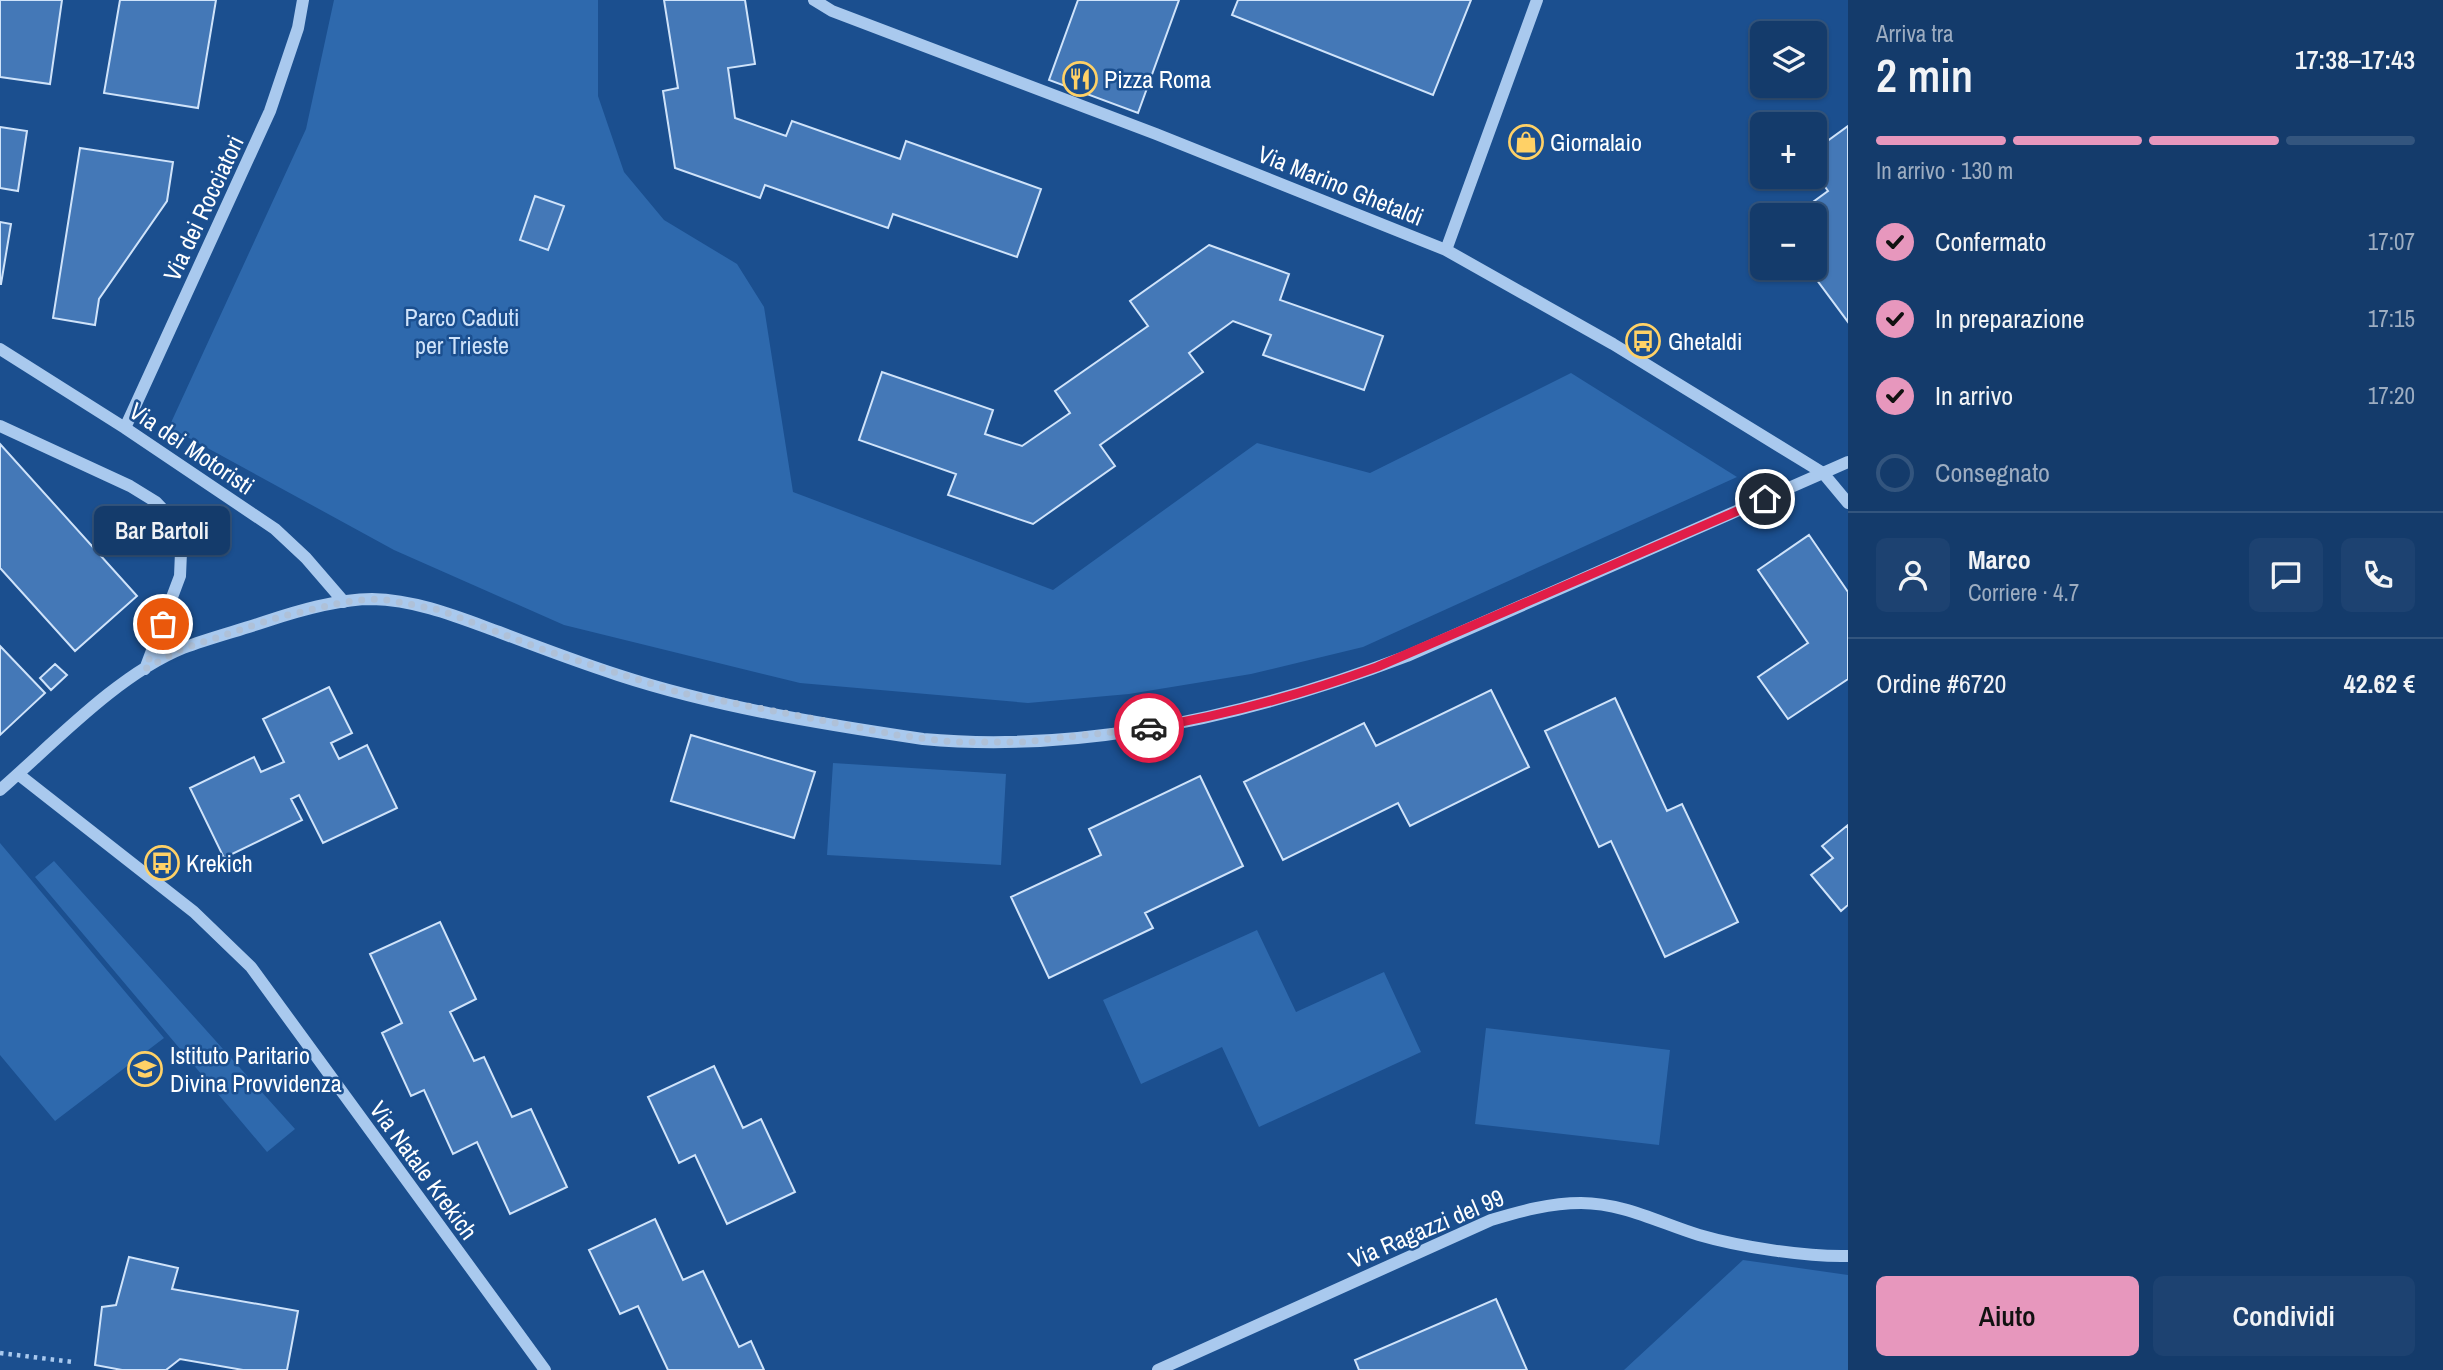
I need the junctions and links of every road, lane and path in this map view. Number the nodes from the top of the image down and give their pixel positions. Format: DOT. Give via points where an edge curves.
graph roads {
  1 [pos="303,0"];
  2 [pos="814,0"];
  3 [pos="1537,0"];
  4 [pos="1446,250"];
  5 [pos="0,349"];
  6 [pos="0,426"];
  7 [pos="125,428"];
  8 [pos="1848,461"];
  9 [pos="1823,473"];
  10 [pos="1848,503"];
  11 [pos="344,602"];
  12 [pos="145,669"];
  13 [pos="18,774"];
  14 [pos="0,790"];
  15 [pos="1848,1256"];
  16 [pos="0,1353"];
  17 [pos="73,1362"];
  18 [pos="545,1370"];
  19 [pos="1158,1370"];
  1 -- 7 [label="street, Via dei Rocciatori" via="270,111"];
  2 -- 4 [label="street, Via Marino Ghetaldi" via="832,11"];
  3 -- 4 [label="street"];
  4 -- 9 [label="street, Via Marino Ghetaldi" via="1613,344"];
  5 -- 7 [label="street, Via dei Motoristi"];
  6 -- 12 [label="street" via="130,486 172,519 181,552 180,576"];
  7 -- 11 [label="street, Via dei Motoristi" via="275,529"];
  8 -- 9 [label="street"];
  9 -- 10 [label="street, Via Marino Ghetaldi"];
  9 -- 11 [label="street" via="1348,678 1189,721 1023,742 923,739 725,704 620,676 440,610 388,600"];
  11 -- 12 [label="street" via="279,617 182,649"];
  12 -- 13 [label="street" via="99,702"];
  13 -- 14 [label="street"];
  13 -- 18 [label="street, Via Natale Krekich" via="194,912 251,967"];
  15 -- 19 [label="street, Via Ragazzi del 99" via="1751,1247 1614,1206 1557,1204 1491,1220"];
  16 -- 17 [label="path"];
}
